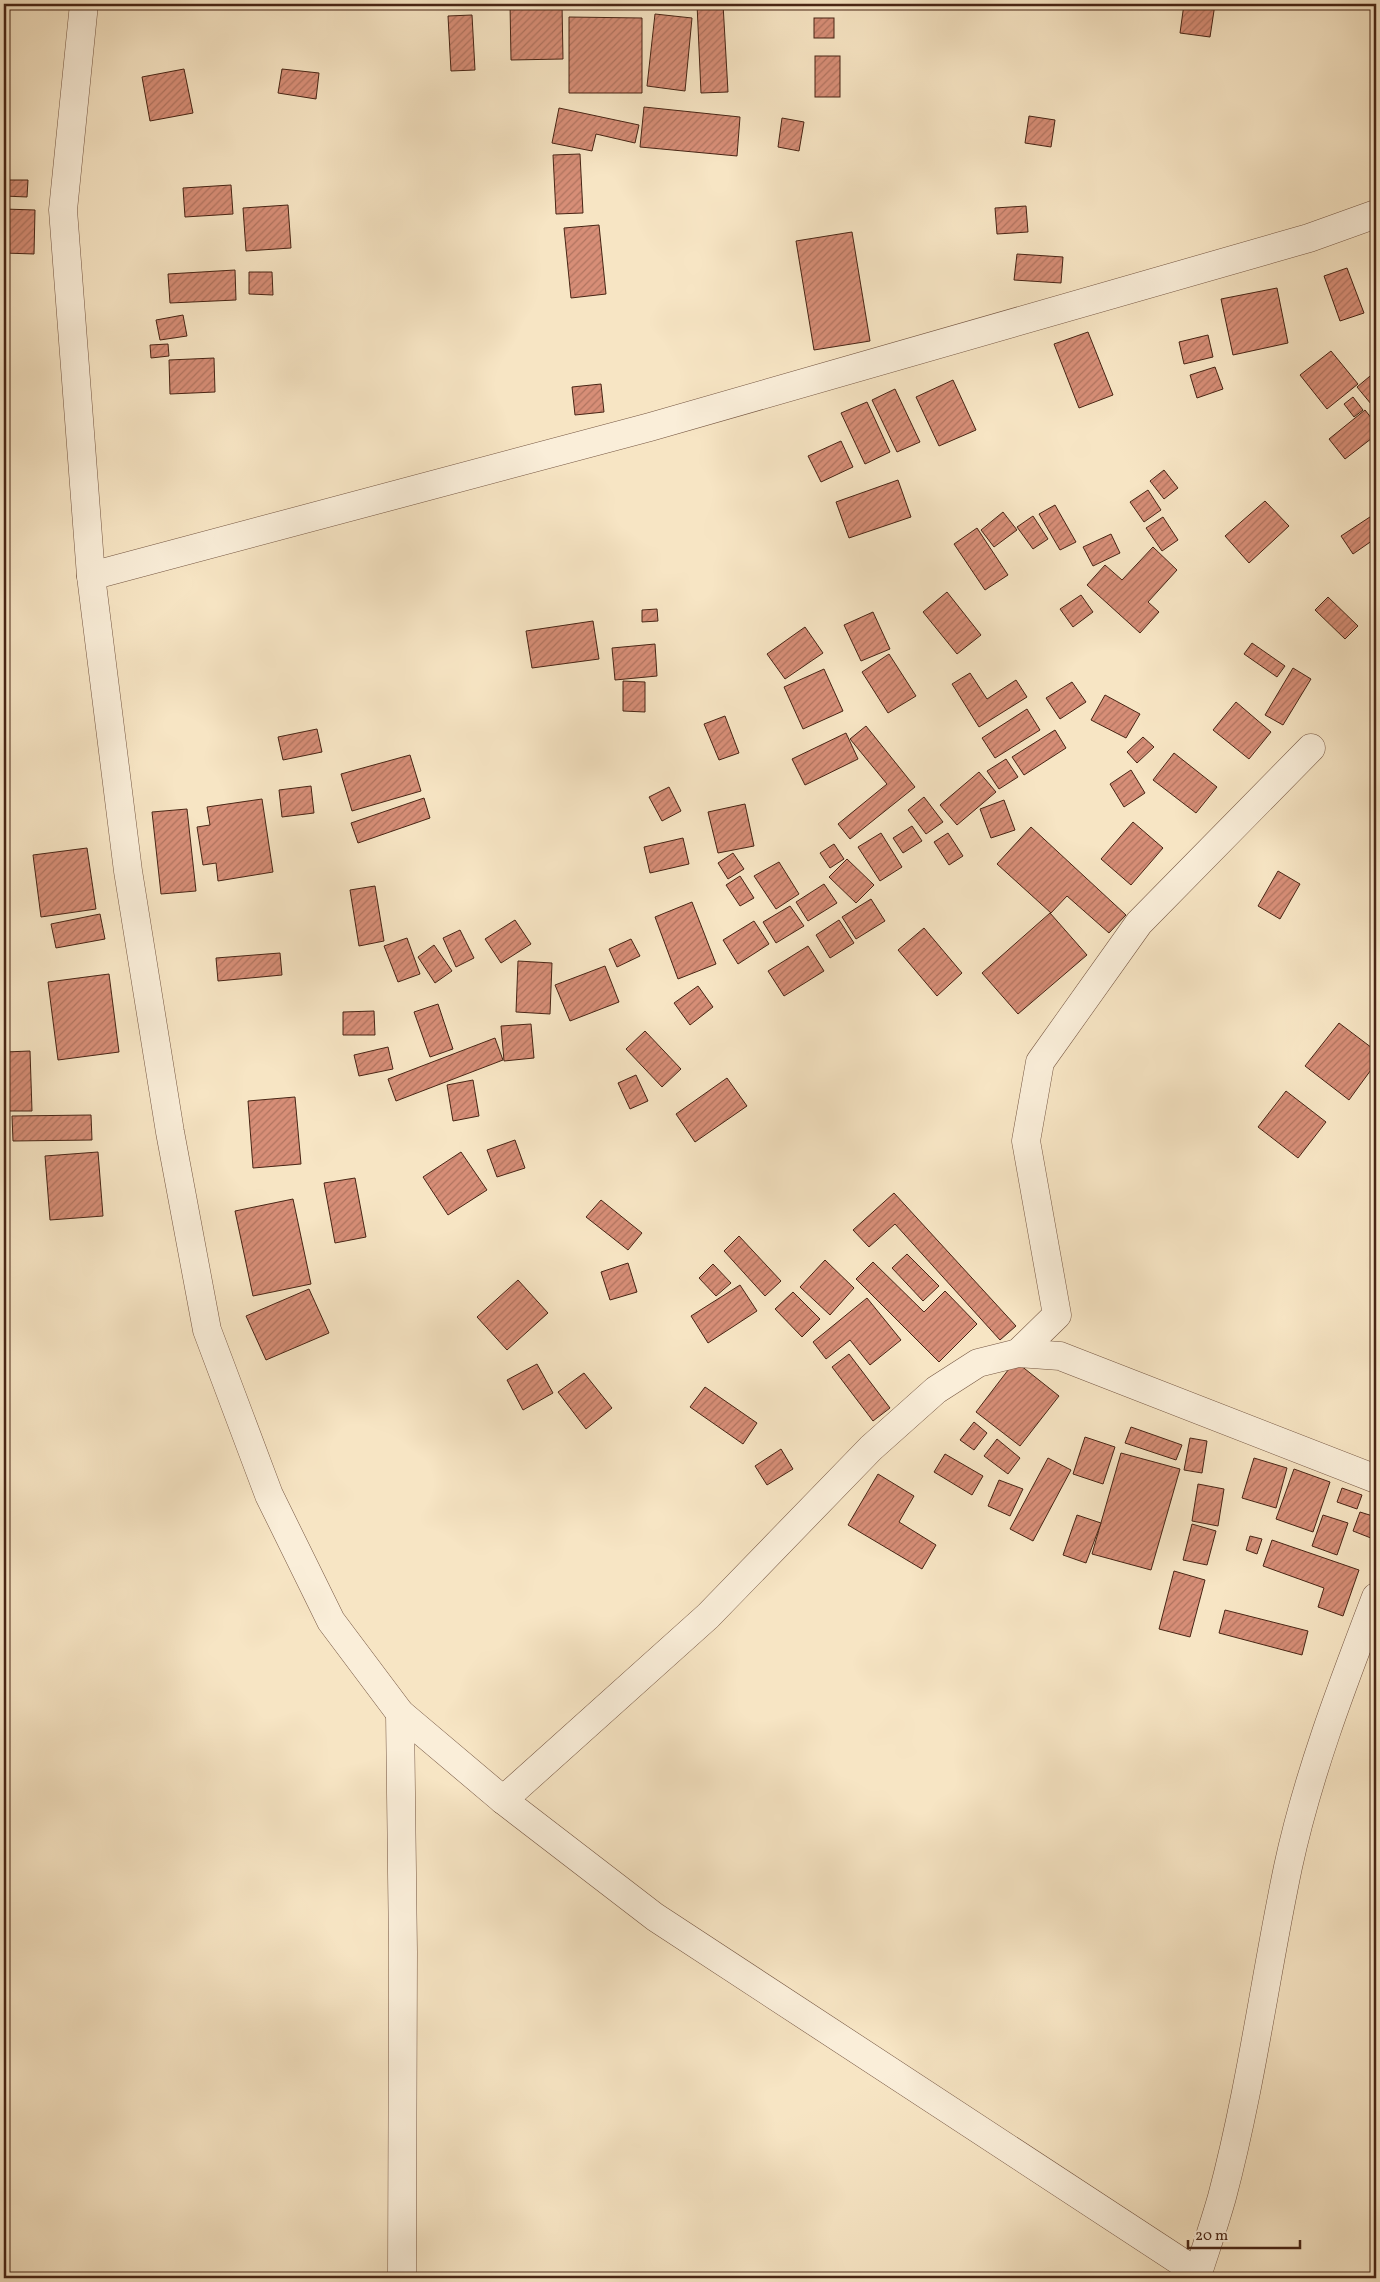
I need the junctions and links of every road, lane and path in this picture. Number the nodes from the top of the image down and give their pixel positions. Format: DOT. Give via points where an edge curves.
graph roads {
  1 [pos="84,4"];
  2 [pos="1376,214"];
  3 [pos="91,576"];
  4 [pos="1311,748"];
  5 [pos="1018,1353"];
  6 [pos="1376,1479"];
  7 [pos="1376,1598"];
  8 [pos="400,1713"];
  9 [pos="503,1800"];
  10 [pos="1198,2275"];
  11 [pos="402,2278"];
  1 -- 3 [label="street" via="63,210"];
  2 -- 3 [label="street" via="1308,238 650,427"];
  3 -- 8 [label="street" via="128,871 170,1132 207,1330 269,1495 331,1621"];
  4 -- 5 [label="street" via="1139,922 1040,1062 1026,1141 1057,1315"];
  5 -- 6 [label="street" via="1060,1356"];
  5 -- 9 [label="street" via="978,1363 936,1390 871,1448 708,1616"];
  7 -- 10 [label="street" via="1341,1688 1288,1866 1241,2117 1222,2198"];
  8 -- 9 [label="street"];
  8 -- 11 [label="street"];
  9 -- 10 [label="street" via="655,1917"];
}
